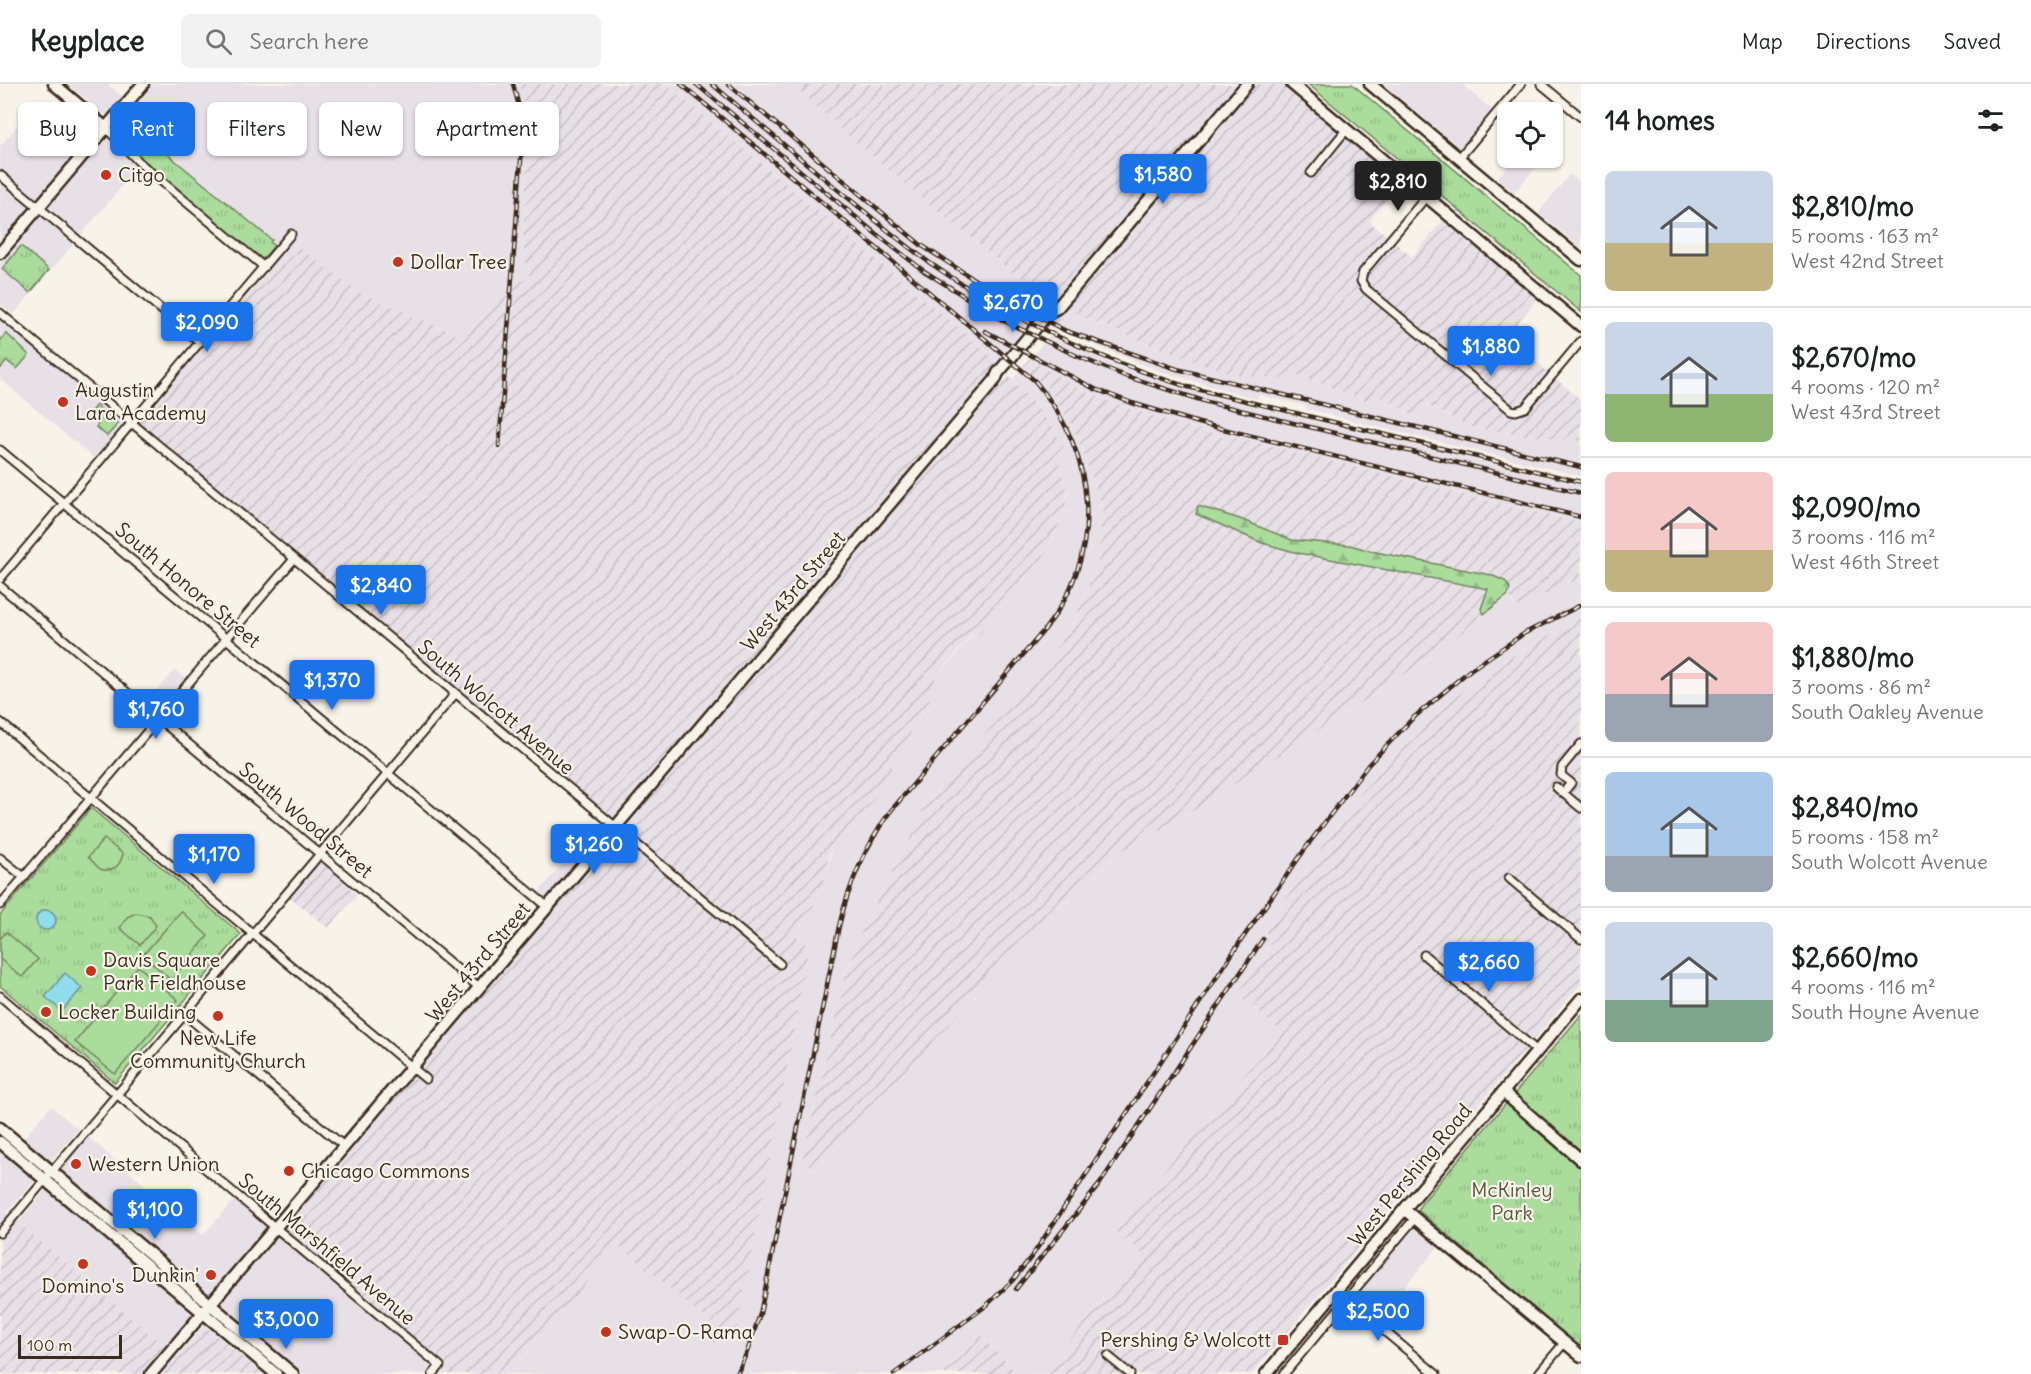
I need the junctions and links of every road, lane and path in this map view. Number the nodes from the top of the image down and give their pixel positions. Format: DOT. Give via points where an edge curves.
graph roads {
  1 [pos="54,84"];
  2 [pos="143,84"];
  3 [pos="1247,84"];
  4 [pos="1292,84"];
  5 [pos="1370,84"];
  6 [pos="1521,84"];
  7 [pos="1541,84"];
  8 [pos="1581,117"];
  9 [pos="106,128"];
  10 [pos="1347,130"];
  11 [pos="1460,158"];
  12 [pos="1311,173"];
  13 [pos="0,175"];
  14 [pos="1426,197"];
  15 [pos="39,207"];
  16 [pos="291,234"];
  17 [pos="0,253"];
  18 [pos="1581,260"];
  19 [pos="264,267"];
  20 [pos="0,313"];
  21 [pos="1581,326"];
  22 [pos="1581,341"];
  23 [pos="200,342"];
  24 [pos="131,423"];
  25 [pos="0,450"];
  26 [pos="64,503"];
  27 [pos="294,559"];
  28 [pos="0,579"];
  29 [pos="0,586"];
  30 [pos="226,639"];
  31 [pos="455,694"];
  32 [pos="158,718"];
  33 [pos="0,722"];
  34 [pos="1581,744"];
  35 [pos="388,774"];
  36 [pos="1556,787"];
  37 [pos="1563,793"];
  38 [pos="91,798"];
  39 [pos="1581,808"];
  40 [pos="615,828"];
  41 [pos="320,854"];
  42 [pos="0,858"];
  43 [pos="24,877"];
  44 [pos="1509,878"];
  45 [pos="0,905"];
  46 [pos="548,907"];
  47 [pos="253,933"];
  48 [pos="1581,939"];
  49 [pos="1424,955"];
  50 [pos="780,964"];
  51 [pos="480,988"];
  52 [pos="0,996"];
  53 [pos="1581,999"];
  54 [pos="184,1014"];
  55 [pos="1537,1051"];
  56 [pos="413,1068"];
  57 [pos="426,1078"];
  58 [pos="1503,1092"];
  59 [pos="117,1094"];
  60 [pos="0,1128"];
  61 [pos="0,1142"];
  62 [pos="345,1147"];
  63 [pos="1581,1160"];
  64 [pos="48,1175"];
  65 [pos="1405,1210"];
  66 [pos="1415,1218"];
  67 [pos="277,1228"];
  68 [pos="0,1233"];
  69 [pos="1336,1291"];
  70 [pos="1347,1299"];
  71 [pos="208,1309"];
  72 [pos="1564,1342"];
  73 [pos="1108,1356"];
  74 [pos="1581,1356"];
  75 [pos="1269,1373"];
  76 [pos="151,1374"];
  77 [pos="276,1374"];
  78 [pos="293,1374"];
  79 [pos="433,1374"];
  80 [pos="1130,1374"];
  81 [pos="1284,1374"];
  82 [pos="1436,1374"];
  83 [pos="1538,1374"];
  1 -- 9 [label="street"];
  2 -- 9 [label="street"];
  3 -- 40 [label="street, West 43rd Street" via="1057,308 1054,317 1003,377 995,380"];
  4 -- 10 [label="street"];
  5 -- 11 [label="street"];
  6 -- 11 [label="street"];
  7 -- 8 [label="street"];
  9 -- 15 [label="street"];
  9 -- 19 [label="street" via="141,164"];
  10 -- 12 [label="street"];
  10 -- 14 [label="street"];
  11 -- 18 [label="street"];
  13 -- 15 [label="street"];
  14 -- 21 [label="street"];
  14 -- 22 [label="street" via="1363,272 1361,281 1366,289 1510,410 1525,408"];
  15 -- 17 [label="street"];
  15 -- 23 [label="street"];
  16 -- 19 [label="street"];
  19 -- 23 [label="street"];
  20 -- 24 [label="street, South Wolcott Avenue"];
  23 -- 24 [label="street"];
  24 -- 26 [label="street"];
  24 -- 27 [label="street, South Wolcott Avenue"];
  25 -- 26 [label="street, South Honore Street"];
  26 -- 28 [label="street"];
  26 -- 30 [label="street, South Honore Street"];
  27 -- 30 [label="street"];
  27 -- 31 [label="street, South Wolcott Avenue"];
  29 -- 32 [label="street, South Wood Street"];
  30 -- 32 [label="street"];
  30 -- 35 [label="street, South Honore Street"];
  31 -- 35 [label="street"];
  31 -- 40 [label="street, South Wolcott Avenue"];
  32 -- 38 [label="street"];
  32 -- 41 [label="street, South Wood Street"];
  33 -- 38 [label="street"];
  34 -- 37 [label="street" via="1562,767 1561,776 1571,783"];
  35 -- 41 [label="street"];
  35 -- 46 [label="street, South Honore Street"];
  36 -- 37 [label="street"];
  37 -- 39 [label="street"];
  38 -- 43 [label="street"];
  38 -- 47 [label="street"];
  40 -- 46 [label="street, West 43rd Street"];
  40 -- 50 [label="street, South Wolcott Avenue"];
  41 -- 47 [label="street"];
  41 -- 51 [label="street, South Wood Street"];
  42 -- 43 [label="street"];
  43 -- 45 [label="street"];
  44 -- 48 [label="street"];
  46 -- 51 [label="street, West 43rd Street"];
  47 -- 54 [label="street"];
  47 -- 56 [label="street"];
  49 -- 55 [label="street"];
  51 -- 56 [label="street, West 43rd Street"];
  52 -- 59 [label="street, South Marshfield Avenue"];
  53 -- 55 [label="street, West Pershing Road"];
  54 -- 59 [label="street"];
  54 -- 62 [label="street"];
  55 -- 58 [label="street, West Pershing Road"];
  56 -- 57 [label="street"];
  56 -- 62 [label="street, West 43rd Street"];
  58 -- 63 [label="street"];
  58 -- 65 [label="street, West Pershing Road"];
  59 -- 64 [label="street"];
  59 -- 67 [label="street, South Marshfield Avenue"];
  60 -- 64 [label="street"];
  61 -- 64 [label="street"];
  62 -- 67 [label="street, West 43rd Street"];
  64 -- 68 [label="street"];
  64 -- 71 [label="street"];
  65 -- 66 [label="street"];
  65 -- 69 [label="street, West Pershing Road"];
  66 -- 70 [label="street, West Pershing Road"];
  66 -- 72 [label="street"];
  67 -- 71 [label="street, West 43rd Street"];
  67 -- 79 [label="street, South Marshfield Avenue" via="440,1366"];
  69 -- 70 [label="street"];
  69 -- 75 [label="street, West Pershing Road"];
  70 -- 81 [label="street, West Pershing Road"];
  70 -- 82 [label="street"];
  71 -- 76 [label="street, West 43rd Street"];
  71 -- 77 [label="street"];
  71 -- 78 [label="street"];
  72 -- 74 [label="street"];
  72 -- 83 [label="street"];
  73 -- 80 [label="street"];
}
